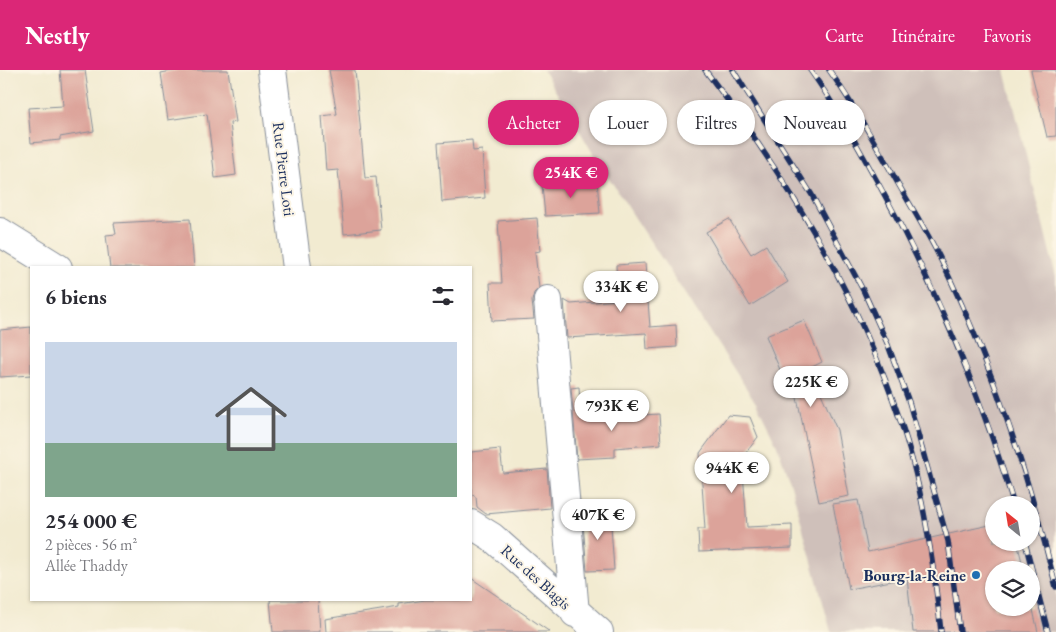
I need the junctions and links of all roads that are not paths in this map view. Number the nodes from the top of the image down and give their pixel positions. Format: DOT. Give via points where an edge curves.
graph roads {
  1 [pos="272,70"];
  2 [pos="0,232"];
  3 [pos="55,266"];
  4 [pos="297,266"];
  5 [pos="548,300"];
  6 [pos="472,525"];
  7 [pos="591,626"];
  1 -- 4 [label="street, Rue Pierre Loti"];
  2 -- 3 [label="street"];
  5 -- 7 [label="street"];
  6 -- 7 [label="street, Rue des Blagis" via="492,537"];
}
